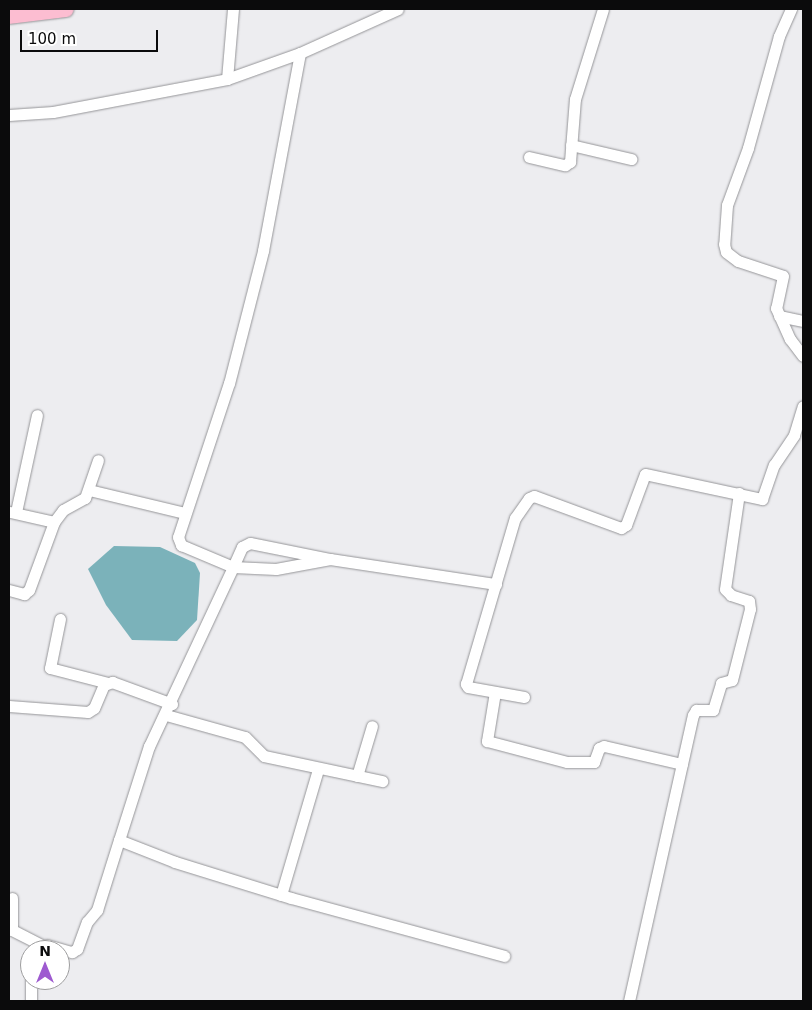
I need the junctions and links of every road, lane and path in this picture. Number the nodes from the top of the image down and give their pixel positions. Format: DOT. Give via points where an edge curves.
graph roads {
  1 [pos="66,9"];
  2 [pos="233,9"];
  3 [pos="398,9"];
  4 [pos="603,9"];
  5 [pos="790,9"];
  6 [pos="9,16"];
  7 [pos="300,52"];
  8 [pos="227,79"];
  9 [pos="9,115"];
  10 [pos="572,145"];
  11 [pos="529,157"];
  12 [pos="631,159"];
  13 [pos="779,316"];
  14 [pos="803,321"];
  15 [pos="803,356"];
  16 [pos="803,406"];
  17 [pos="37,415"];
  18 [pos="800,432"];
  19 [pos="98,460"];
  20 [pos="89,490"];
  21 [pos="739,493"];
  22 [pos="12,512"];
  23 [pos="185,514"];
  24 [pos="54,522"];
  25 [pos="330,559"];
  26 [pos="233,567"];
  27 [pos="496,584"];
  28 [pos="9,590"];
  29 [pos="60,619"];
  30 [pos="108,683"];
  31 [pos="495,692"];
  32 [pos="524,697"];
  33 [pos="172,704"];
  34 [pos="9,708"];
  35 [pos="166,715"];
  36 [pos="372,726"];
  37 [pos="682,764"];
  38 [pos="318,769"];
  39 [pos="357,776"];
  40 [pos="382,781"];
  41 [pos="119,840"];
  42 [pos="281,895"];
  43 [pos="12,898"];
  44 [pos="28,940"];
  45 [pos="70,952"];
  46 [pos="504,956"];
  47 [pos="629,1001"];
  1 -- 6 [label="main road"];
  2 -- 8 [label="street"];
  3 -- 7 [label="street"];
  4 -- 10 [label="street" via="576,99"];
  5 -- 13 [label="street" via="779,36 724,222 724,244 730,257 783,276 776,302"];
  7 -- 8 [label="street"];
  7 -- 23 [label="street" via="263,251 229,383"];
  8 -- 9 [label="street" via="62,110"];
  10 -- 11 [label="street" via="568,164"];
  10 -- 12 [label="street"];
  13 -- 14 [label="street"];
  13 -- 15 [label="street"];
  16 -- 18 [label="street"];
  17 -- 22 [label="street"];
  18 -- 21 [label="street" via="774,465 764,497"];
  19 -- 20 [label="street"];
  20 -- 23 [label="street"];
  20 -- 24 [label="street" via="81,502 63,510"];
  21 -- 27 [label="street" via="644,474 626,525 621,528 531,496 517,512"];
  21 -- 37 [label="street" via="725,589 731,595 749,601 750,609 732,680 721,683 713,710 694,712"];
  22 -- 24 [label="street"];
  23 -- 26 [label="street" via="178,537 181,545"];
  24 -- 28 [label="street" via="29,590 24,594"];
  25 -- 26 [label="street" via="276,569"];
  25 -- 26 [label="street" via="250,543 242,547"];
  25 -- 27 [label="street"];
  26 -- 33 [label="street"];
  27 -- 31 [label="street" via="466,684"];
  29 -- 30 [label="street" via="50,668"];
  30 -- 33 [label="street"];
  30 -- 34 [label="street" via="100,689 94,708 88,712"];
  31 -- 32 [label="street"];
  31 -- 37 [label="street" via="487,741 568,762 594,762 599,748 604,746"];
  33 -- 35 [label="street"];
  35 -- 38 [label="street" via="245,737 264,756"];
  35 -- 41 [label="street" via="142,765"];
  36 -- 39 [label="street"];
  37 -- 47 [label="street"];
  38 -- 39 [label="street"];
  38 -- 42 [label="street"];
  39 -- 40 [label="street"];
  41 -- 42 [label="street" via="175,862"];
  41 -- 45 [label="street" via="97,910 87,922 77,949"];
  42 -- 46 [label="street"];
  43 -- 44 [label="street" via="12,930"];
}
